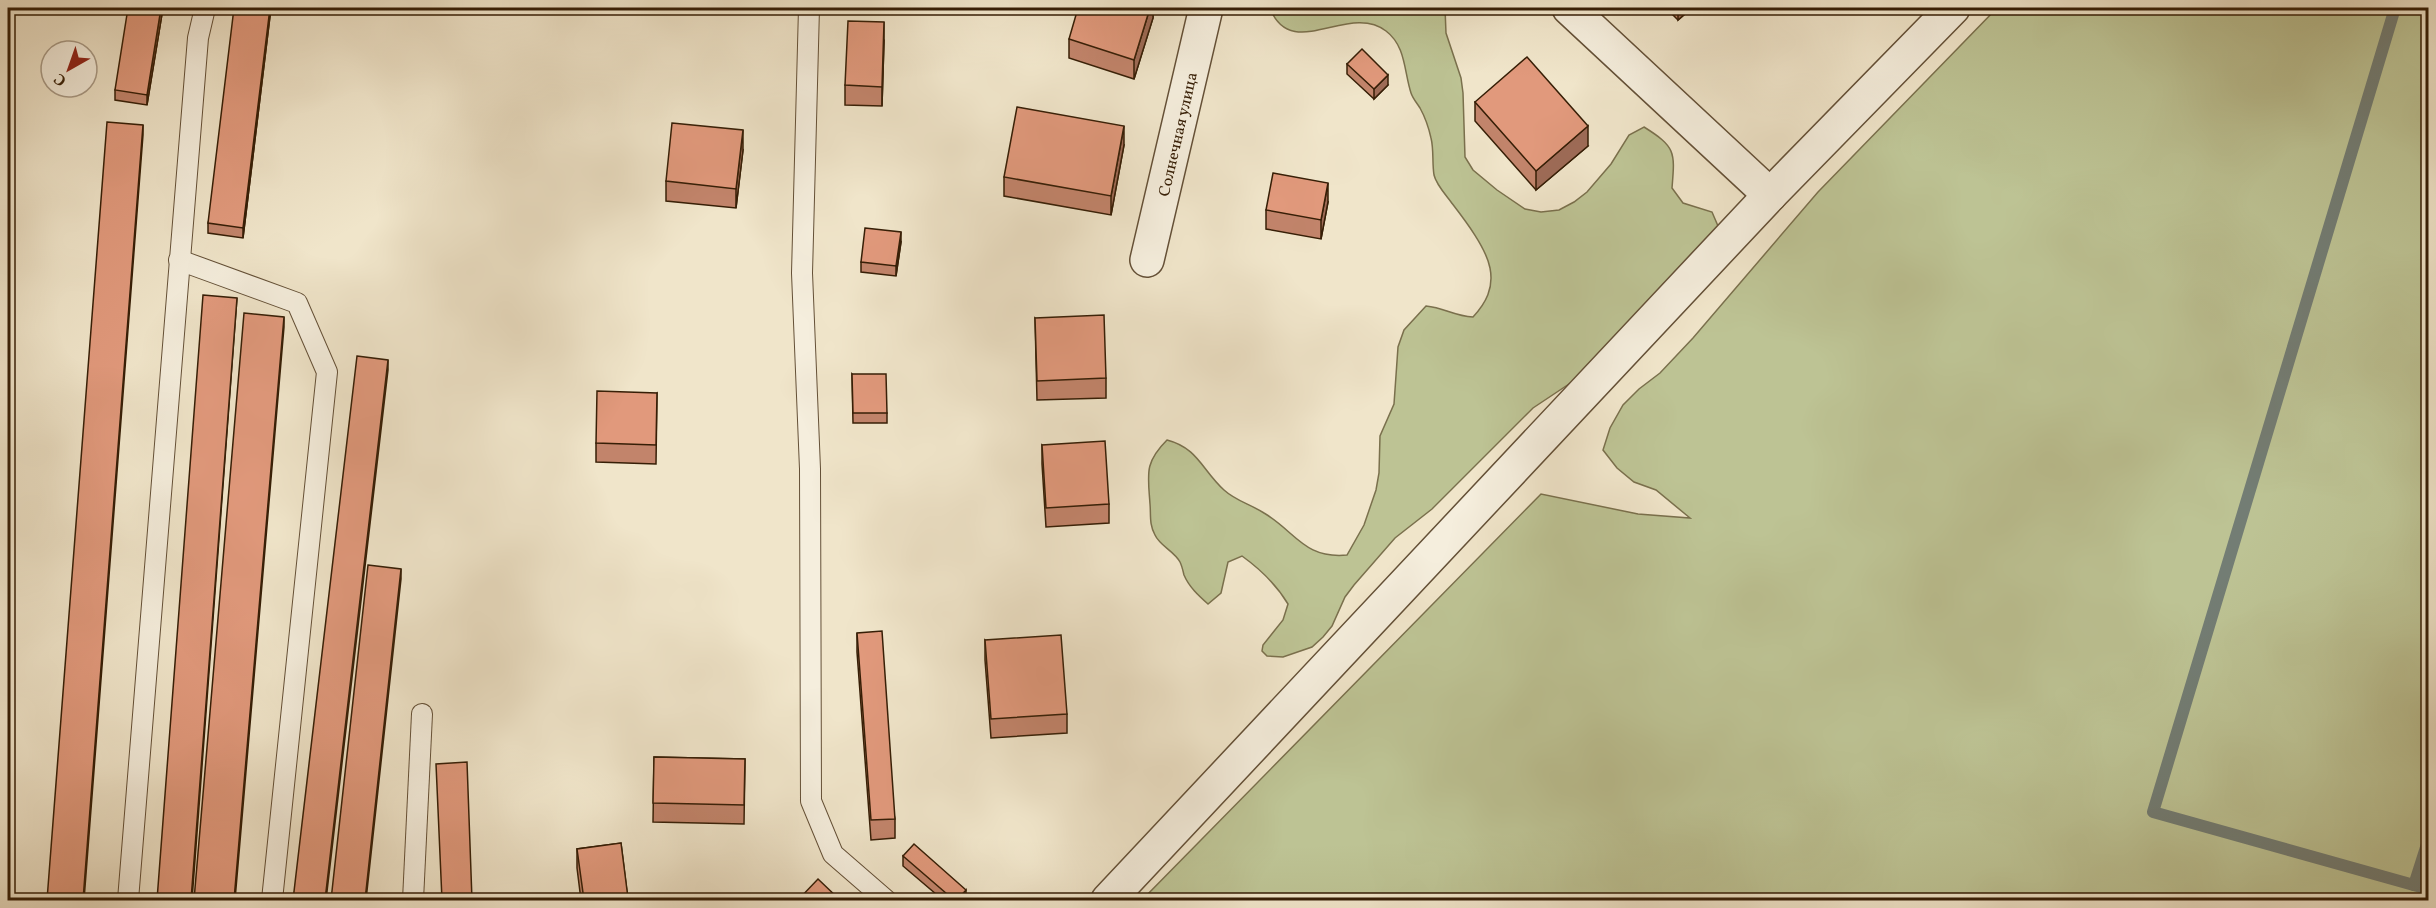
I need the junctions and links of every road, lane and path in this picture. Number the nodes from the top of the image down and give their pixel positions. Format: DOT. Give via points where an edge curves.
graph roads {
  1 [pos="205,8"];
  2 [pos="809,8"];
  3 [pos="1206,8"];
  4 [pos="1569,8"];
  5 [pos="1953,8"];
  6 [pos="1770,195"];
  7 [pos="179,260"];
  8 [pos="1147,260"];
  9 [pos="422,714"];
  10 [pos="128,900"];
  11 [pos="272,900"];
  12 [pos="413,900"];
  13 [pos="886,900"];
  14 [pos="1108,900"];
  1 -- 7 [label="lane" via="198,38"];
  2 -- 13 [label="lane" via="802,273 810,469 811,801 833,854"];
  3 -- 8 [label="street, Солнечная улица"];
  4 -- 6 [label="street"];
  5 -- 6 [label="street"];
  6 -- 14 [label="street"];
  7 -- 10 [label="lane"];
  7 -- 11 [label="lane" via="297,303 327,372"];
  9 -- 12 [label="lane"];
}
